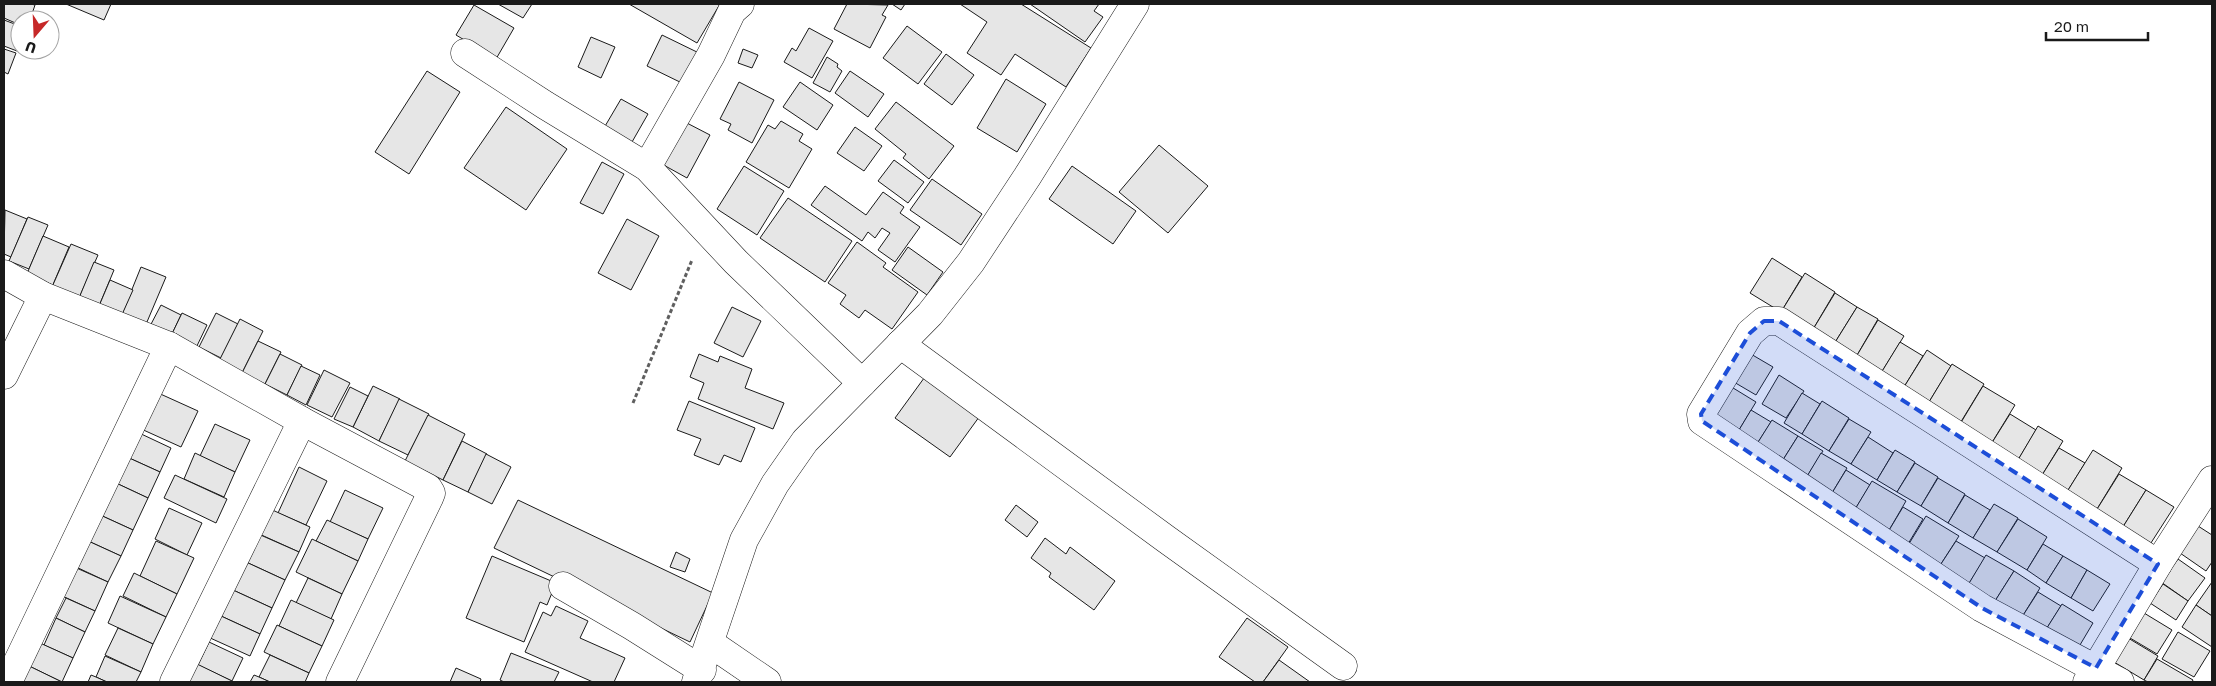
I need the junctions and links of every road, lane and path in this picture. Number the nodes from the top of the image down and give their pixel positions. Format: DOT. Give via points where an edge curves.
graph roads {
  1 [pos="740,4"];
  2 [pos="1124,8"];
  3 [pos="465,53"];
  4 [pos="647,167"];
  5 [pos="704,229"];
  6 [pos="4,274"];
  7 [pos="43,296"];
  8 [pos="900,344"];
  9 [pos="169,346"];
  10 [pos="4,374"];
  11 [pos="862,383"];
  12 [pos="633,403"];
  13 [pos="302,421"];
  14 [pos="2212,480"];
  15 [pos="2158,564"];
  16 [pos="563,586"];
  17 [pos="710,643"];
  18 [pos="1343,666"];
  19 [pos="2091,675"];
  20 [pos="699,676"];
  21 [pos="8,682"];
  22 [pos="174,682"];
  23 [pos="340,682"];
  24 [pos="767,682"];
  25 [pos="2120,682"];
  1 -- 4 [label="street" via="732,11 711,55"];
  2 -- 8 [label="street" via="1027,177 970,262 930,314"];
  3 -- 4 [label="street"];
  4 -- 5 [label="street"];
  5 -- 11 [label="street"];
  5 -- 12 [label="path"];
  6 -- 7 [label="street"];
  7 -- 9 [label="street"];
  7 -- 10 [label="street"];
  8 -- 11 [label="street"];
  8 -- 18 [label="street"];
  9 -- 13 [label="street"];
  9 -- 21 [label="street"];
  11 -- 17 [label="street" via="805,441 775,484 744,540"];
  13 -- 22 [label="street"];
  13 -- 23 [label="street" via="428,488 431,493"];
  14 -- 15 [label="street"];
  15 -- 19 [label="street"];
  15 -- 19 [label="street" via="1779,321 1764,321 1750,333 1706,405 1701,414 1702,421 1708,426 1982,608"];
  16 -- 20 [label="street" via="632,626"];
  17 -- 20 [label="street"];
  17 -- 24 [label="street"];
  19 -- 25 [label="street"];
}
